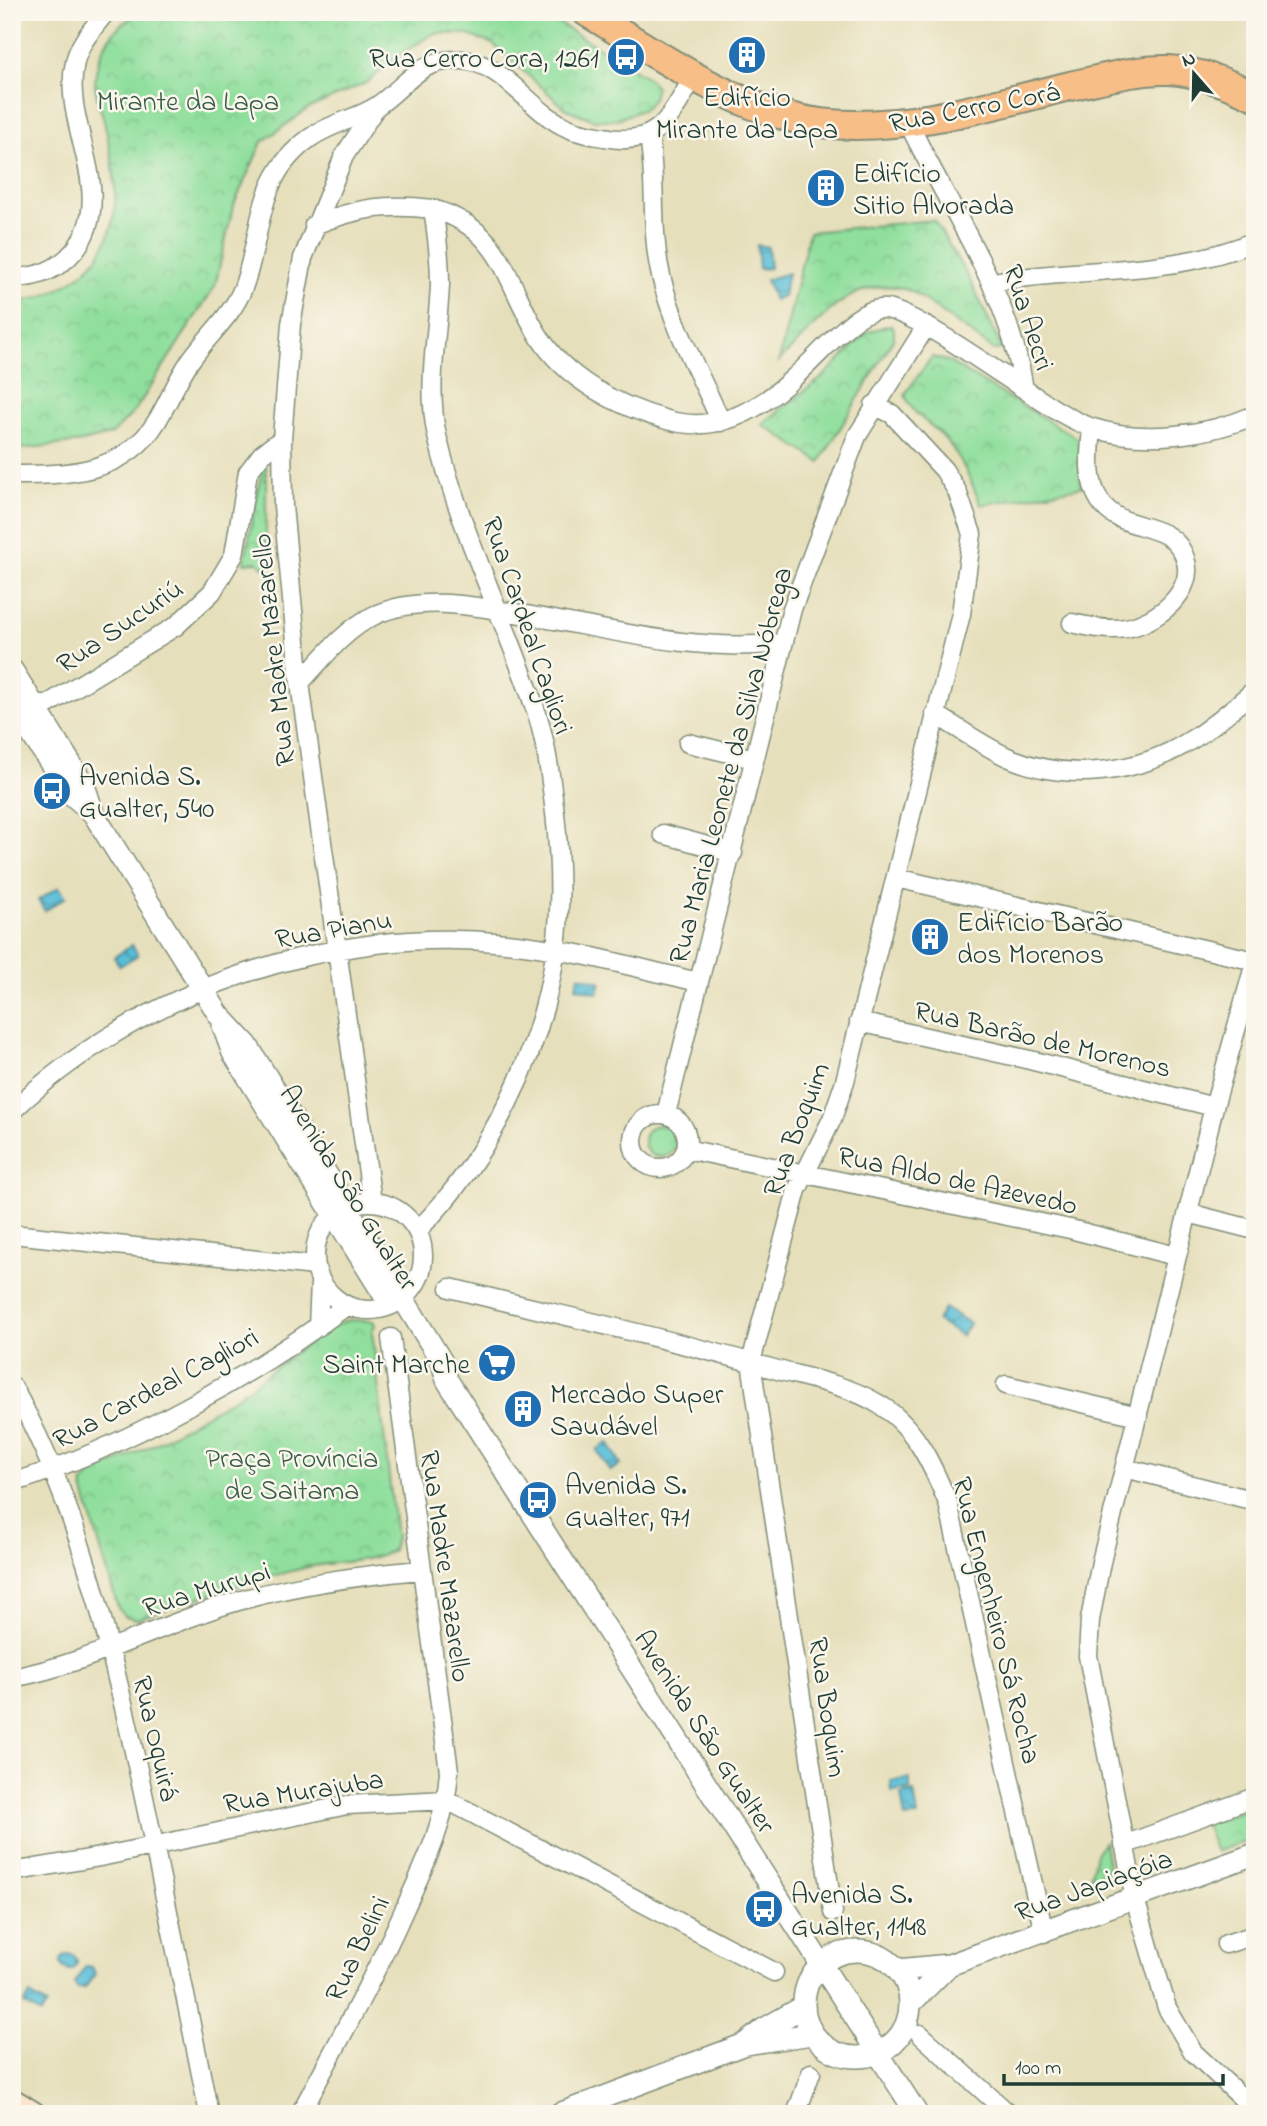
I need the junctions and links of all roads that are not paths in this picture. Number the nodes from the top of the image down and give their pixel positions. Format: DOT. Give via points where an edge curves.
graph roads {
  1 [pos="106,12"];
  2 [pos="587,12"];
  3 [pos="694,76"];
  4 [pos="1255,96"];
  5 [pos="376,107"];
  6 [pos="908,122"];
  7 [pos="649,136"];
  8 [pos="433,209"];
  9 [pos="314,225"];
  10 [pos="1255,241"];
  11 [pos="12,278"];
  12 [pos="993,282"];
  13 [pos="925,328"];
  14 [pos="1024,389"];
  15 [pos="874,405"];
  16 [pos="1255,415"];
  17 [pos="721,422"];
  18 [pos="1092,428"];
  19 [pos="282,439"];
  20 [pos="12,475"];
  21 [pos="496,611"];
  22 [pos="1072,623"];
  23 [pos="782,643"];
  24 [pos="12,670"];
  25 [pos="300,683"];
  26 [pos="1255,690"];
  27 [pos="935,714"];
  28 [pos="26,715"];
  29 [pos="688,743"];
  30 [pos="754,759"];
  31 [pos="663,834"];
  32 [pos="733,853"];
  33 [pos="896,878"];
  34 [pos="336,948"];
  35 [pos="556,950"];
  36 [pos="1255,962"];
  37 [pos="699,982"];
  38 [pos="204,991"];
  39 [pos="859,1022"];
  40 [pos="1214,1107"];
  41 [pos="12,1111"];
  42 [pos="666,1114"];
  43 [pos="687,1149"];
  44 [pos="804,1172"];
  45 [pos="372,1202"];
  46 [pos="341,1210"];
  47 [pos="1188,1213"];
  48 [pos="1255,1230"];
  49 [pos="417,1231"];
  50 [pos="12,1234"];
  51 [pos="1176,1256"];
  52 [pos="318,1274"];
  53 [pos="450,1288"];
  54 [pos="397,1302"];
  55 [pos="346,1306"];
  56 [pos="318,1326"];
  57 [pos="391,1338"];
  58 [pos="751,1362"];
  59 [pos="1006,1385"];
  60 [pos="12,1386"];
  61 [pos="1138,1416"];
  62 [pos="1125,1468"];
  63 [pos="53,1471"];
  64 [pos="12,1483"];
  65 [pos="1255,1501"];
  66 [pos="420,1570"];
  67 [pos="110,1646"];
  68 [pos="12,1678"];
  69 [pos="1255,1797"];
  70 [pos="447,1801"];
  71 [pos="154,1844"];
  72 [pos="1124,1845"];
  73 [pos="1255,1854"];
  74 [pos="12,1872"];
  75 [pos="1135,1899"];
  76 [pos="833,1912"];
  77 [pos="1044,1933"];
  78 [pos="1255,1935"];
  79 [pos="1226,1944"];
  80 [pos="822,1963"];
  81 [pos="949,1965"];
  82 [pos="898,1970"];
  83 [pos="774,1972"];
  84 [pos="910,2004"];
  85 [pos="803,2007"];
  86 [pos="812,2034"];
  87 [pos="920,2034"];
  88 [pos="745,2044"];
  89 [pos="879,2052"];
  90 [pos="811,2073"];
  91 [pos="12,2101"];
  92 [pos="1255,2110"];
  93 [pos="33,2114"];
  94 [pos="209,2114"];
  95 [pos="300,2114"];
  96 [pos="558,2114"];
  97 [pos="796,2114"];
  98 [pos="917,2114"];
  99 [pos="1009,2114"];
  1 -- 11 [label="street" via="88,33 75,61 73,85 90,178 89,223 80,243 62,262 36,276"];
  2 -- 3 [label="main road, Rua Cerro Corá"];
  3 -- 6 [label="main road, Rua Cerro Corá" via="800,120 871,126"];
  3 -- 7 [label="street" via="671,114"];
  4 -- 6 [label="main road, Rua Cerro Corá" via="1211,78 1155,70"];
  5 -- 7 [label="street" via="416,72 446,60 465,60 482,64 568,128 611,139"];
  5 -- 9 [label="street, Rua Madre Mazarello" via="344,156"];
  5 -- 20 [label="street" via="337,121 311,137 273,178 242,290 189,362 147,437 100,468"];
  6 -- 12 [label="street, Rua Aecri"];
  7 -- 17 [label="street" via="661,276"];
  8 -- 9 [label="street" via="368,207"];
  8 -- 17 [label="street" via="468,224 495,249 538,335 584,382 619,403 670,421"];
  8 -- 21 [label="street, Rua Cardeal Cagliori" via="439,263 432,372 436,432"];
  9 -- 19 [label="street, Rua Madre Mazarello" via="294,300"];
  10 -- 12 [label="street" via="1177,264"];
  12 -- 14 [label="street, Rua Aecri" via="1014,340"];
  13 -- 14 [label="street"];
  13 -- 15 [label="street, Rua Maria Leonete da Silva Nóbrega"];
  13 -- 17 [label="street" via="890,310 865,313 766,401"];
  14 -- 18 [label="street, Rua Aecri"];
  15 -- 23 [label="street, Rua Maria Leonete da Silva Nóbrega" via="842,470"];
  15 -- 27 [label="street, Rua Boquim" via="892,414 944,470 972,534 961,614"];
  16 -- 18 [label="street, Rua Aecri" via="1218,429 1188,433 1132,434"];
  18 -- 22 [label="street" via="1092,482 1102,505 1120,520 1169,535 1183,551 1188,569 1171,604 1140,623 1116,629"];
  19 -- 25 [label="street, Rua Madre Mazarello" via="283,506"];
  19 -- 28 [label="street, Rua Sucuriú" via="248,472 234,555 212,592 176,626"];
  21 -- 23 [label="street" via="699,645"];
  21 -- 25 [label="street" via="428,604 387,610 350,632"];
  21 -- 35 [label="street, Rua Cardeal Cagliori" via="530,693 545,748 558,857"];
  23 -- 30 [label="street, Rua Maria Leonete da Silva Nóbrega"];
  24 -- 28 [label="street, Avenida São Gualter"];
  25 -- 34 [label="street, Rua Madre Mazarello"];
  26 -- 27 [label="street" via="1169,753 1100,771 1053,771 1013,759"];
  27 -- 33 [label="street, Rua Boquim"];
  28 -- 38 [label="street, Avenida São Gualter" via="70,793 93,813"];
  29 -- 30 [label="street"];
  30 -- 32 [label="street, Rua Maria Leonete da Silva Nóbrega"];
  31 -- 32 [label="street"];
  32 -- 37 [label="street, Rua Maria Leonete da Silva Nóbrega"];
  33 -- 36 [label="street"];
  33 -- 39 [label="street, Rua Boquim"];
  34 -- 35 [label="street, Rua Pianu" via="428,940"];
  34 -- 38 [label="street, Rua Pianu" via="265,967"];
  34 -- 45 [label="street, Rua Madre Mazarello"];
  35 -- 37 [label="street, Rua Pianu"];
  35 -- 49 [label="street, Rua Cardeal Cagliori" via="520,1077 474,1160"];
  36 -- 40 [label="street"];
  37 -- 42 [label="street, Rua Maria Leonete da Silva Nóbrega"];
  38 -- 41 [label="street, Rua Pianu" via="100,1043"];
  38 -- 46 [label="street, Avenida São Gualter" via="247,1045"];
  39 -- 40 [label="street, Rua Barão de Morenos"];
  39 -- 44 [label="street, Rua Boquim" via="832,1119"];
  40 -- 47 [label="street"];
  42 -- 43 [label="street" via="681,1123"];
  42 -- 43 [label="street" via="639,1123 634,1151 656,1168 675,1164"];
  43 -- 44 [label="street, Rua Aldo de Azevedo"];
  44 -- 51 [label="street, Rua Aldo de Azevedo"];
  44 -- 58 [label="street, Rua Boquim"];
  45 -- 46 [label="street"];
  45 -- 49 [label="street" via="398,1211"];
  46 -- 52 [label="street" via="317,1238"];
  46 -- 54 [label="street, Avenida São Gualter"];
  47 -- 48 [label="street"];
  47 -- 51 [label="street"];
  49 -- 54 [label="street" via="423,1251 421,1271"];
  50 -- 52 [label="street"];
  51 -- 61 [label="street"];
  52 -- 55 [label="street" via="331,1296"];
  52 -- 56 [label="street"];
  53 -- 58 [label="street, Rua Engenheiro Sá Rocha"];
  54 -- 55 [label="street" via="365,1310"];
  54 -- 80 [label="street, Avenida São Gualter" via="442,1362 447,1380"];
  55 -- 56 [label="street, Rua Cardeal Cagliori"];
  56 -- 63 [label="street, Rua Cardeal Cagliori" via="195,1401"];
  57 -- 66 [label="street, Rua Madre Mazarello"];
  58 -- 76 [label="street, Rua Boquim"];
  58 -- 77 [label="street, Rua Engenheiro Sá Rocha" via="875,1401 903,1424 930,1458 948,1503 962,1561"];
  59 -- 61 [label="street"];
  60 -- 63 [label="street, Rua Oquirá"];
  61 -- 62 [label="street"];
  62 -- 65 [label="street"];
  62 -- 72 [label="street" via="1092,1604 1088,1656"];
  63 -- 64 [label="street, Rua Cardeal Cagliori"];
  63 -- 67 [label="street, Rua Oquirá"];
  66 -- 67 [label="street, Rua Murupi" via="277,1592"];
  66 -- 70 [label="street, Rua Madre Mazarello" via="449,1771"];
  67 -- 68 [label="street, Rua Murupi" via="84,1659"];
  67 -- 71 [label="street, Rua Oquirá"];
  69 -- 72 [label="street, Rua Japiaçóia"];
  70 -- 71 [label="street, Rua Murajuba" via="347,1805"];
  70 -- 83 [label="street, Rua Murajuba"];
  70 -- 95 [label="street, Rua Belini" via="391,1941"];
  71 -- 74 [label="street, Rua Murajuba"];
  71 -- 94 [label="street, Rua Oquirá"];
  72 -- 75 [label="street"];
  73 -- 75 [label="street, Rua Japiaçóia"];
  75 -- 77 [label="street, Rua Japiaçóia"];
  75 -- 92 [label="street" via="1156,1975 1178,2029 1209,2070"];
  77 -- 81 [label="street, Rua Japiaçóia"];
  78 -- 79 [label="street"];
  80 -- 82 [label="street" via="861,1951 875,1954"];
  80 -- 85 [label="street" via="810,1979"];
  80 -- 89 [label="street, Avenida São Gualter"];
  81 -- 82 [label="street, Rua Japiaçóia"];
  81 -- 84 [label="street, Rua Japiaçóia"];
  82 -- 84 [label="street"];
  84 -- 89 [label="street" via="902,2032"];
  85 -- 86 [label="street"];
  85 -- 88 [label="street"];
  86 -- 88 [label="street"];
  86 -- 89 [label="street" via="832,2052 847,2057"];
  87 -- 99 [label="street"];
  88 -- 96 [label="street"];
  89 -- 98 [label="street, Avenida São Gualter"];
  90 -- 97 [label="street"];
  91 -- 93 [label="main road"];
}
